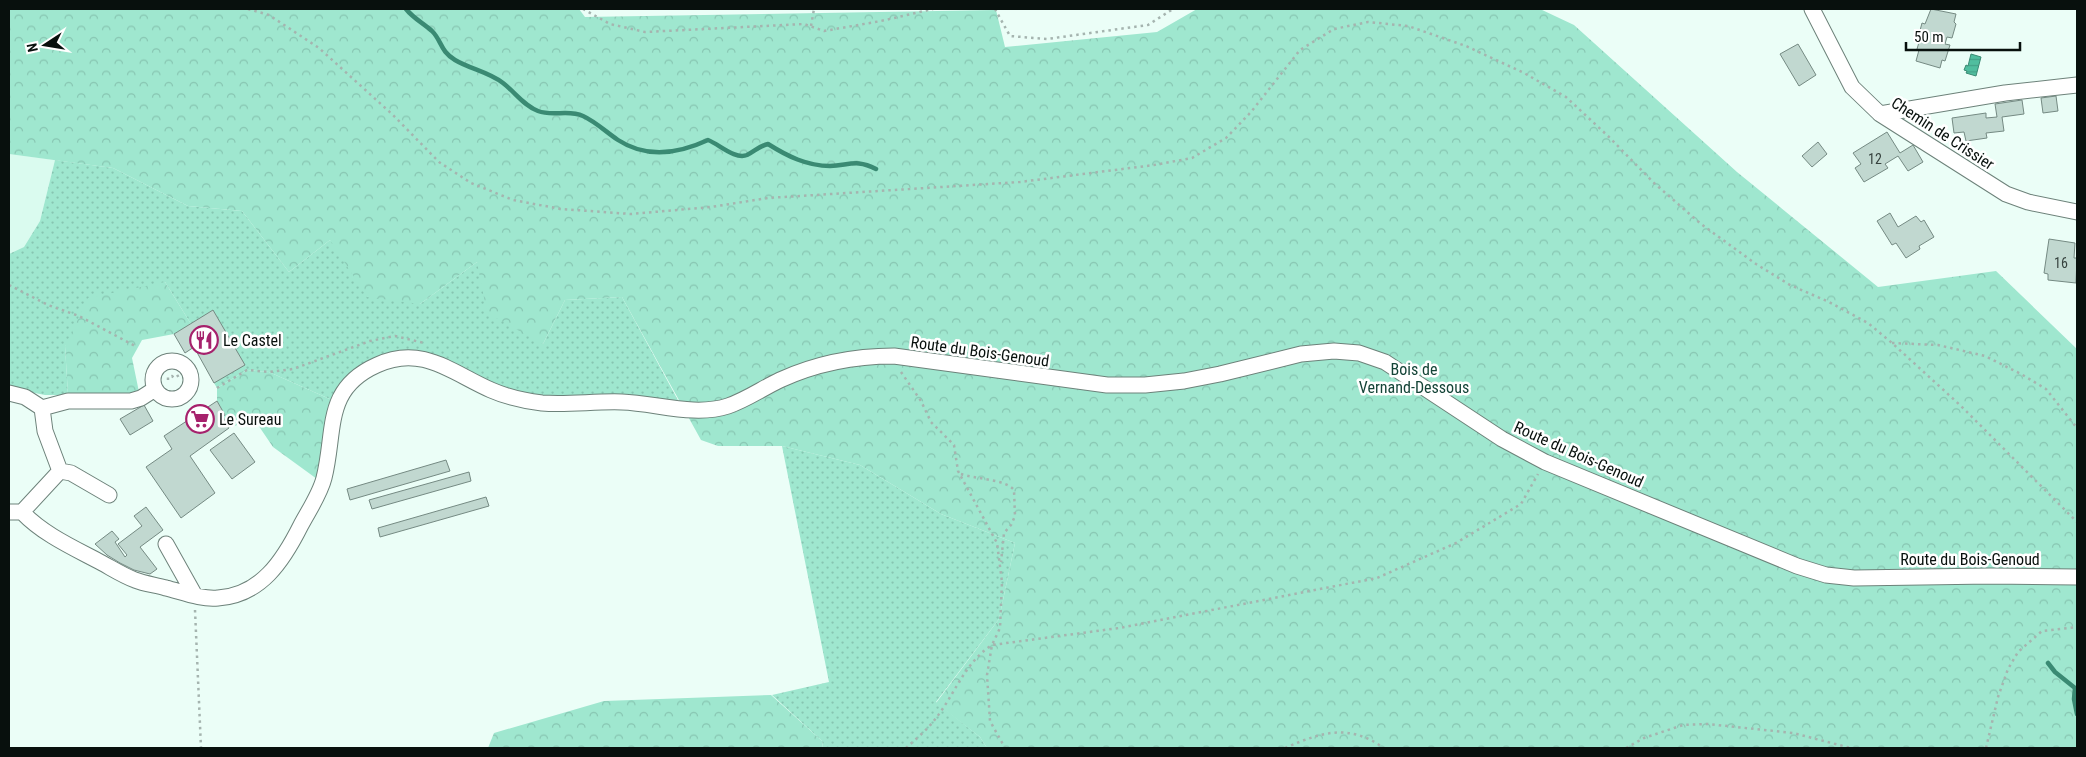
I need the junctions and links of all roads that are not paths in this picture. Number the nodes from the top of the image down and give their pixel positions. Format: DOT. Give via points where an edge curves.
graph roads {
  1 [pos="1812,9"];
  2 [pos="2077,85"];
  3 [pos="1880,114"];
  4 [pos="2077,212"];
  5 [pos="155,389"];
  6 [pos="9,393"];
  7 [pos="42,408"];
  8 [pos="60,471"];
  9 [pos="110,496"];
  10 [pos="15,512"];
  11 [pos="166,544"];
  12 [pos="2077,578"];
  13 [pos="194,594"];
  1 -- 3 [label="street, Chemin de Crissier" via="1852,86"];
  2 -- 3 [label="street"];
  3 -- 4 [label="street, Chemin de Crissier" via="2006,194"];
  5 -- 5 [label="street" via="164,397 177,398 188,391 191,381 188,370 172,360 165,362 157,367 152,377"];
  5 -- 7 [label="street" via="131,401 68,400"];
  6 -- 7 [label="street" via="26,397"];
  7 -- 8 [label="street" via="45,432"];
  8 -- 9 [label="street" via="72,473"];
  8 -- 10 [label="street"];
  10 -- 13 [label="street, Route du Bois-Genoud" via="136,581"];
  11 -- 13 [label="street"];
  12 -- 13 [label="street, Route du Bois-Genoud" via="1854,578 1826,575 1545,462 1502,440 1385,362 1359,352 1301,354 1220,374 1145,385 1107,385 894,356 864,356 812,367 727,406 706,409 626,402 544,403 514,398 432,360 404,356 377,365 354,379 336,402 323,482 277,567 261,584 238,594 216,599"];
}
